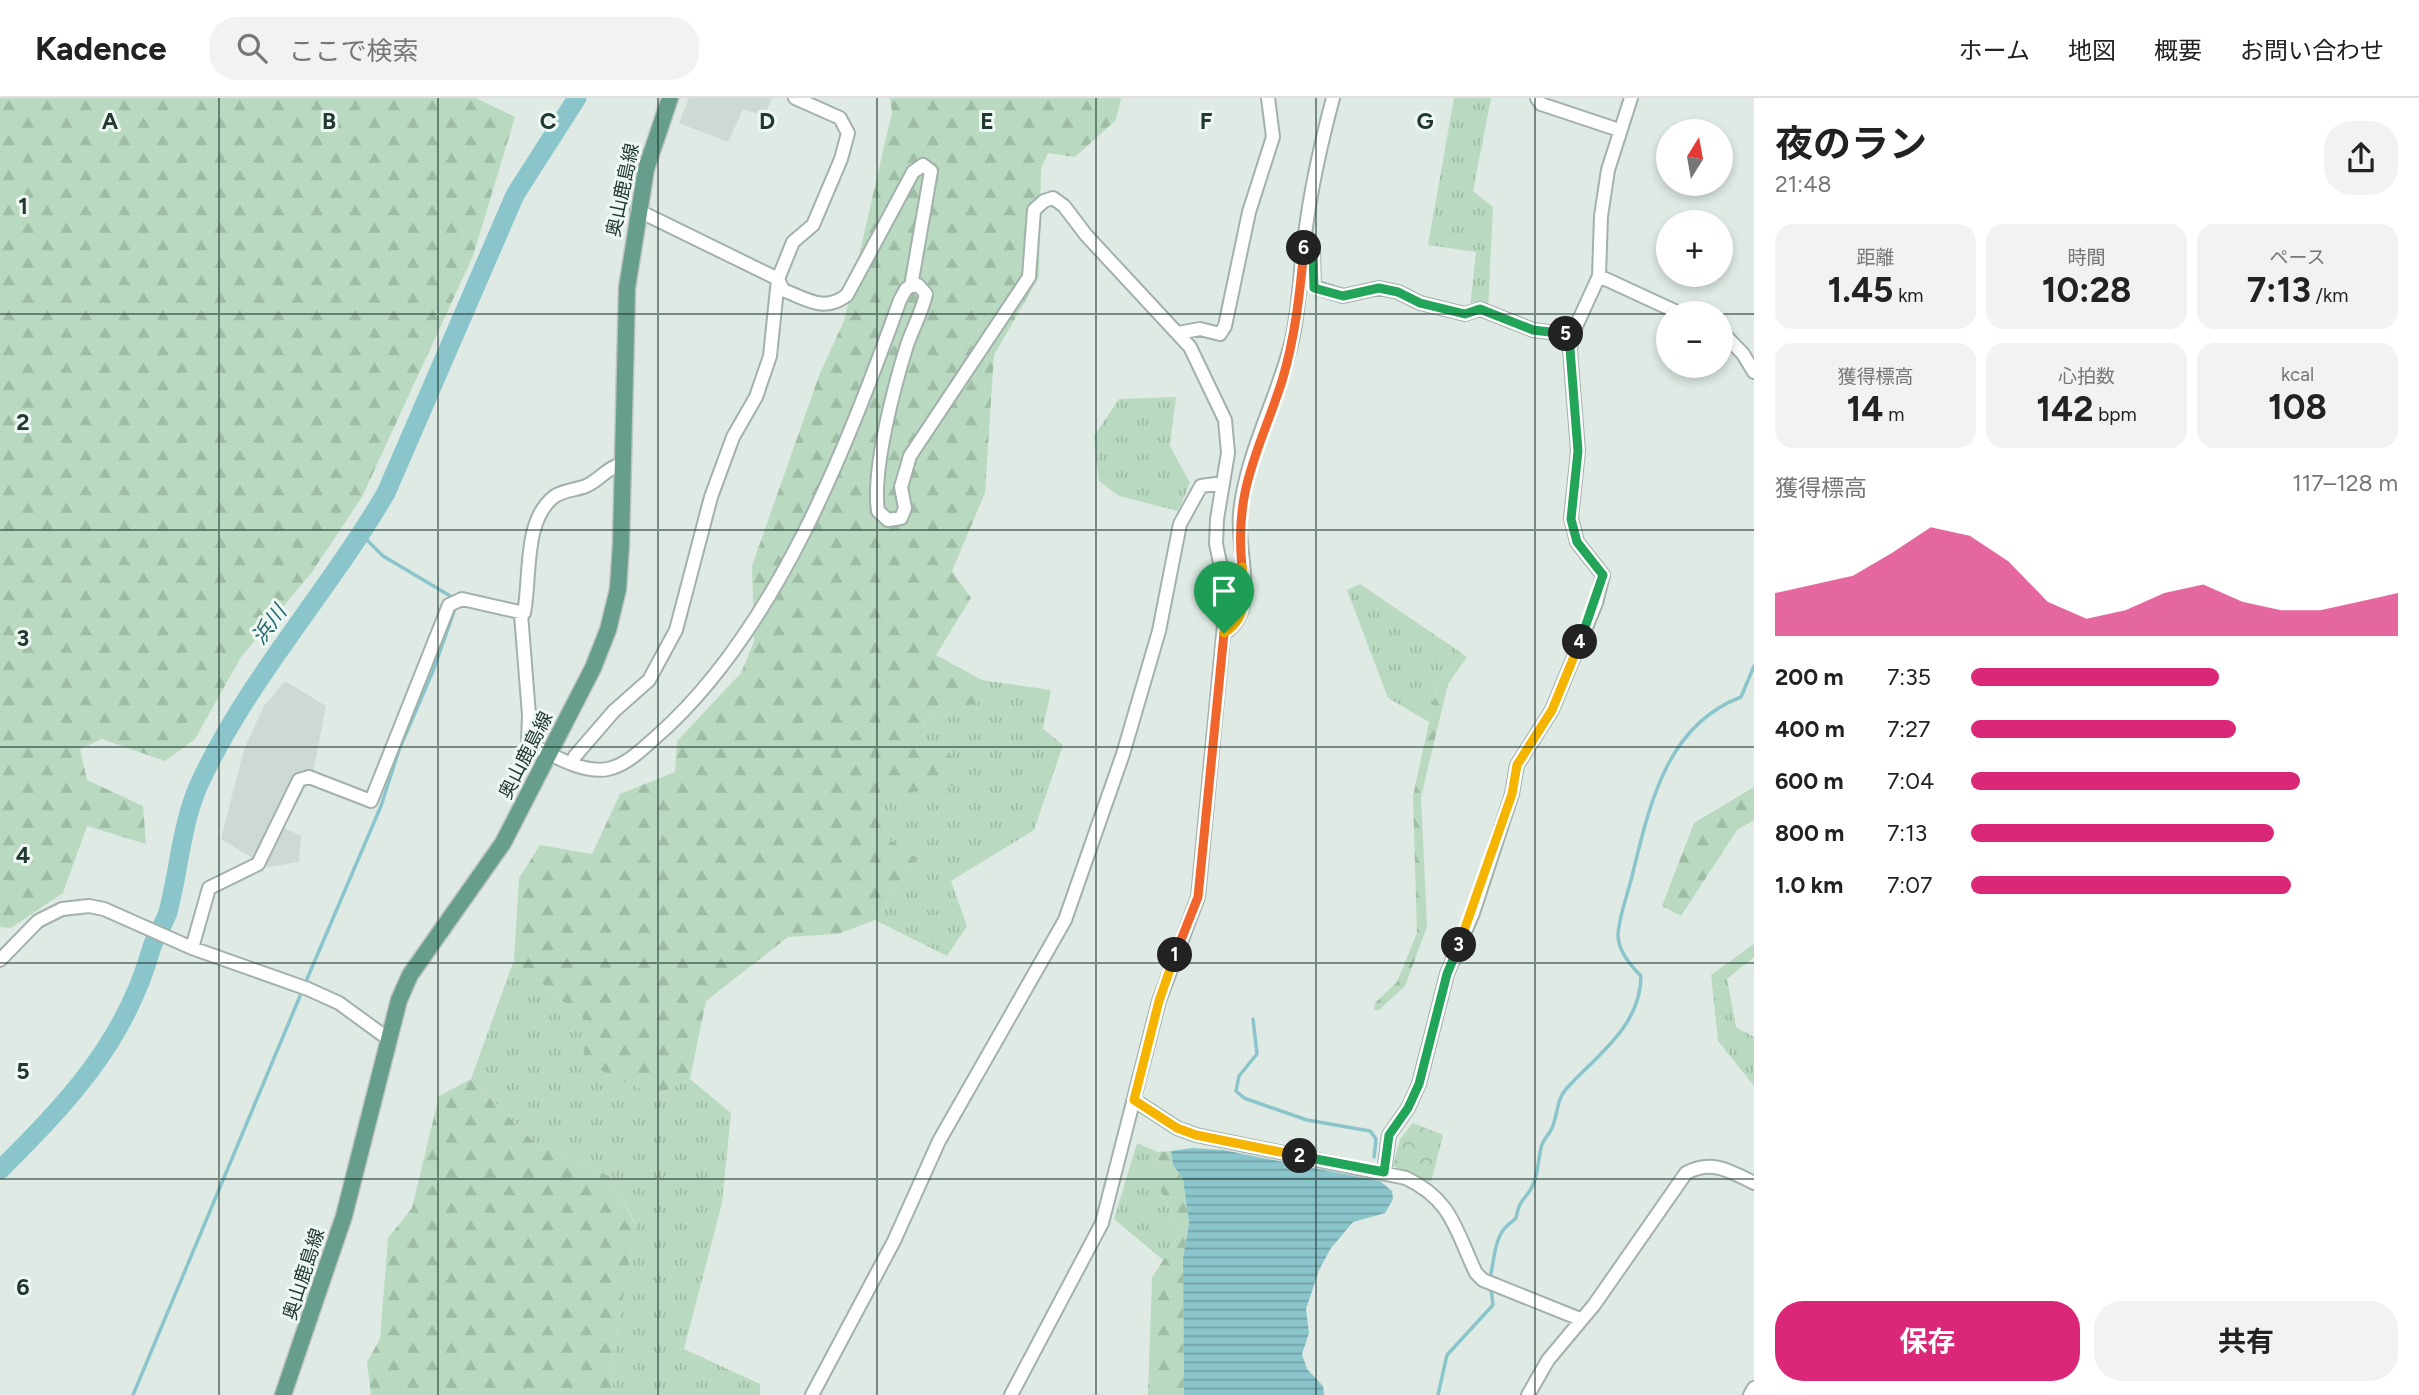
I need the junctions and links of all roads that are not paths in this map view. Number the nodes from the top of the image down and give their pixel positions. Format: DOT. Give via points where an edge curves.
graph roads {
  1 [pos="670,98"];
  2 [pos="795,98"];
  3 [pos="1268,98"];
  4 [pos="1333,98"];
  5 [pos="1537,98"];
  6 [pos="1631,98"];
  7 [pos="1619,130"];
  8 [pos="637,210"];
  9 [pos="1304,237"];
  10 [pos="1599,276"];
  11 [pos="778,279"];
  12 [pos="911,286"];
  13 [pos="1656,302"];
  14 [pos="1178,332"];
  15 [pos="1572,335"];
  16 [pos="1733,342"];
  17 [pos="1754,372"];
  18 [pos="622,464"];
  19 [pos="1223,483"];
  20 [pos="522,614"];
  21 [pos="1224,633"];
  22 [pos="550,754"];
  23 [pos="573,762"];
  24 [pos="190,947"];
  25 [pos="0,960"];
  26 [pos="387,1038"];
  27 [pos="1134,1100"];
  28 [pos="1384,1172"];
  29 [pos="1754,1184"];
  30 [pos="1580,1319"];
  31 [pos="1754,1388"];
  32 [pos="283,1395"];
  33 [pos="812,1395"];
  34 [pos="1011,1395"];
  35 [pos="1528,1395"];
  36 [pos="1750,1395"];
  1 -- 8 [label="main road, 奥山鹿島線" via="655,136"];
  2 -- 11 [label="street" via="840,118 848,133 813,225 793,242"];
  3 -- 14 [label="street" via="1273,137 1249,212 1226,326 1220,334 1200,329"];
  4 -- 9 [label="street"];
  5 -- 7 [label="street" via="1541,104"];
  6 -- 7 [label="street"];
  7 -- 10 [label="street" via="1601,216"];
  8 -- 11 [label="street"];
  8 -- 18 [label="main road, 奥山鹿島線" via="627,288"];
  9 -- 15 [label="street" via="1313,250 1314,288 1343,296 1379,288 1453,312 1480,309 1533,330"];
  9 -- 21 [label="street" via="1293,335 1247,476 1240,513 1245,600 1235,626"];
  10 -- 13 [label="street"];
  10 -- 15 [label="street"];
  11 -- 12 [label="street" via="783,290 835,305 847,295 913,172 923,165 931,171 932,180"];
  11 -- 23 [label="street" via="770,356 716,485 667,650 649,680 614,711"];
  12 -- 14 [label="street" via="918,285 926,294 888,418 877,506 888,520 901,518 905,508 901,487 910,456 1029,277 1034,210 1044,201 1053,198 1064,206"];
  12 -- 23 [label="street" via="900,300 865,399 782,574 716,676 674,721 618,766 595,769"];
  14 -- 19 [label="street" via="1190,347 1225,420 1228,453"];
  15 -- 28 [label="street" via="1578,451 1571,519 1577,542 1603,575 1552,710 1517,765 1473,913 1447,974 1419,1084 1389,1135"];
  16 -- 17 [label="street"];
  18 -- 20 [label="street" via="609,467 596,481 555,496 542,509 536,520"];
  18 -- 22 [label="main road, 奥山鹿島線" via="621,544 614,603 593,668"];
  19 -- 21 [label="street" via="1216,544 1227,595"];
  19 -- 33 [label="street" via="1201,486 1180,524 1159,631 1124,754 1065,920 939,1141 894,1241"];
  20 -- 22 [label="street" via="527,740"];
  20 -- 24 [label="street" via="454,601 371,802 309,777 299,780 258,864 209,888"];
  21 -- 27 [label="street" via="1198,897 1169,969"];
  22 -- 23 [label="street"];
  22 -- 26 [label="main road, 奥山鹿島線" via="496,853 410,975"];
  24 -- 25 [label="street" via="97,907 62,909 38,921"];
  24 -- 26 [label="street" via="339,1003"];
  26 -- 32 [label="main road, 奥山鹿島線" via="344,1216"];
  27 -- 28 [label="street" via="1196,1135"];
  27 -- 34 [label="street" via="1102,1223"];
  28 -- 30 [label="street" via="1428,1189 1442,1202 1476,1273"];
  29 -- 30 [label="street" via="1721,1167 1708,1165 1686,1173"];
  30 -- 35 [label="street"];
  31 -- 36 [label="street"];
}
